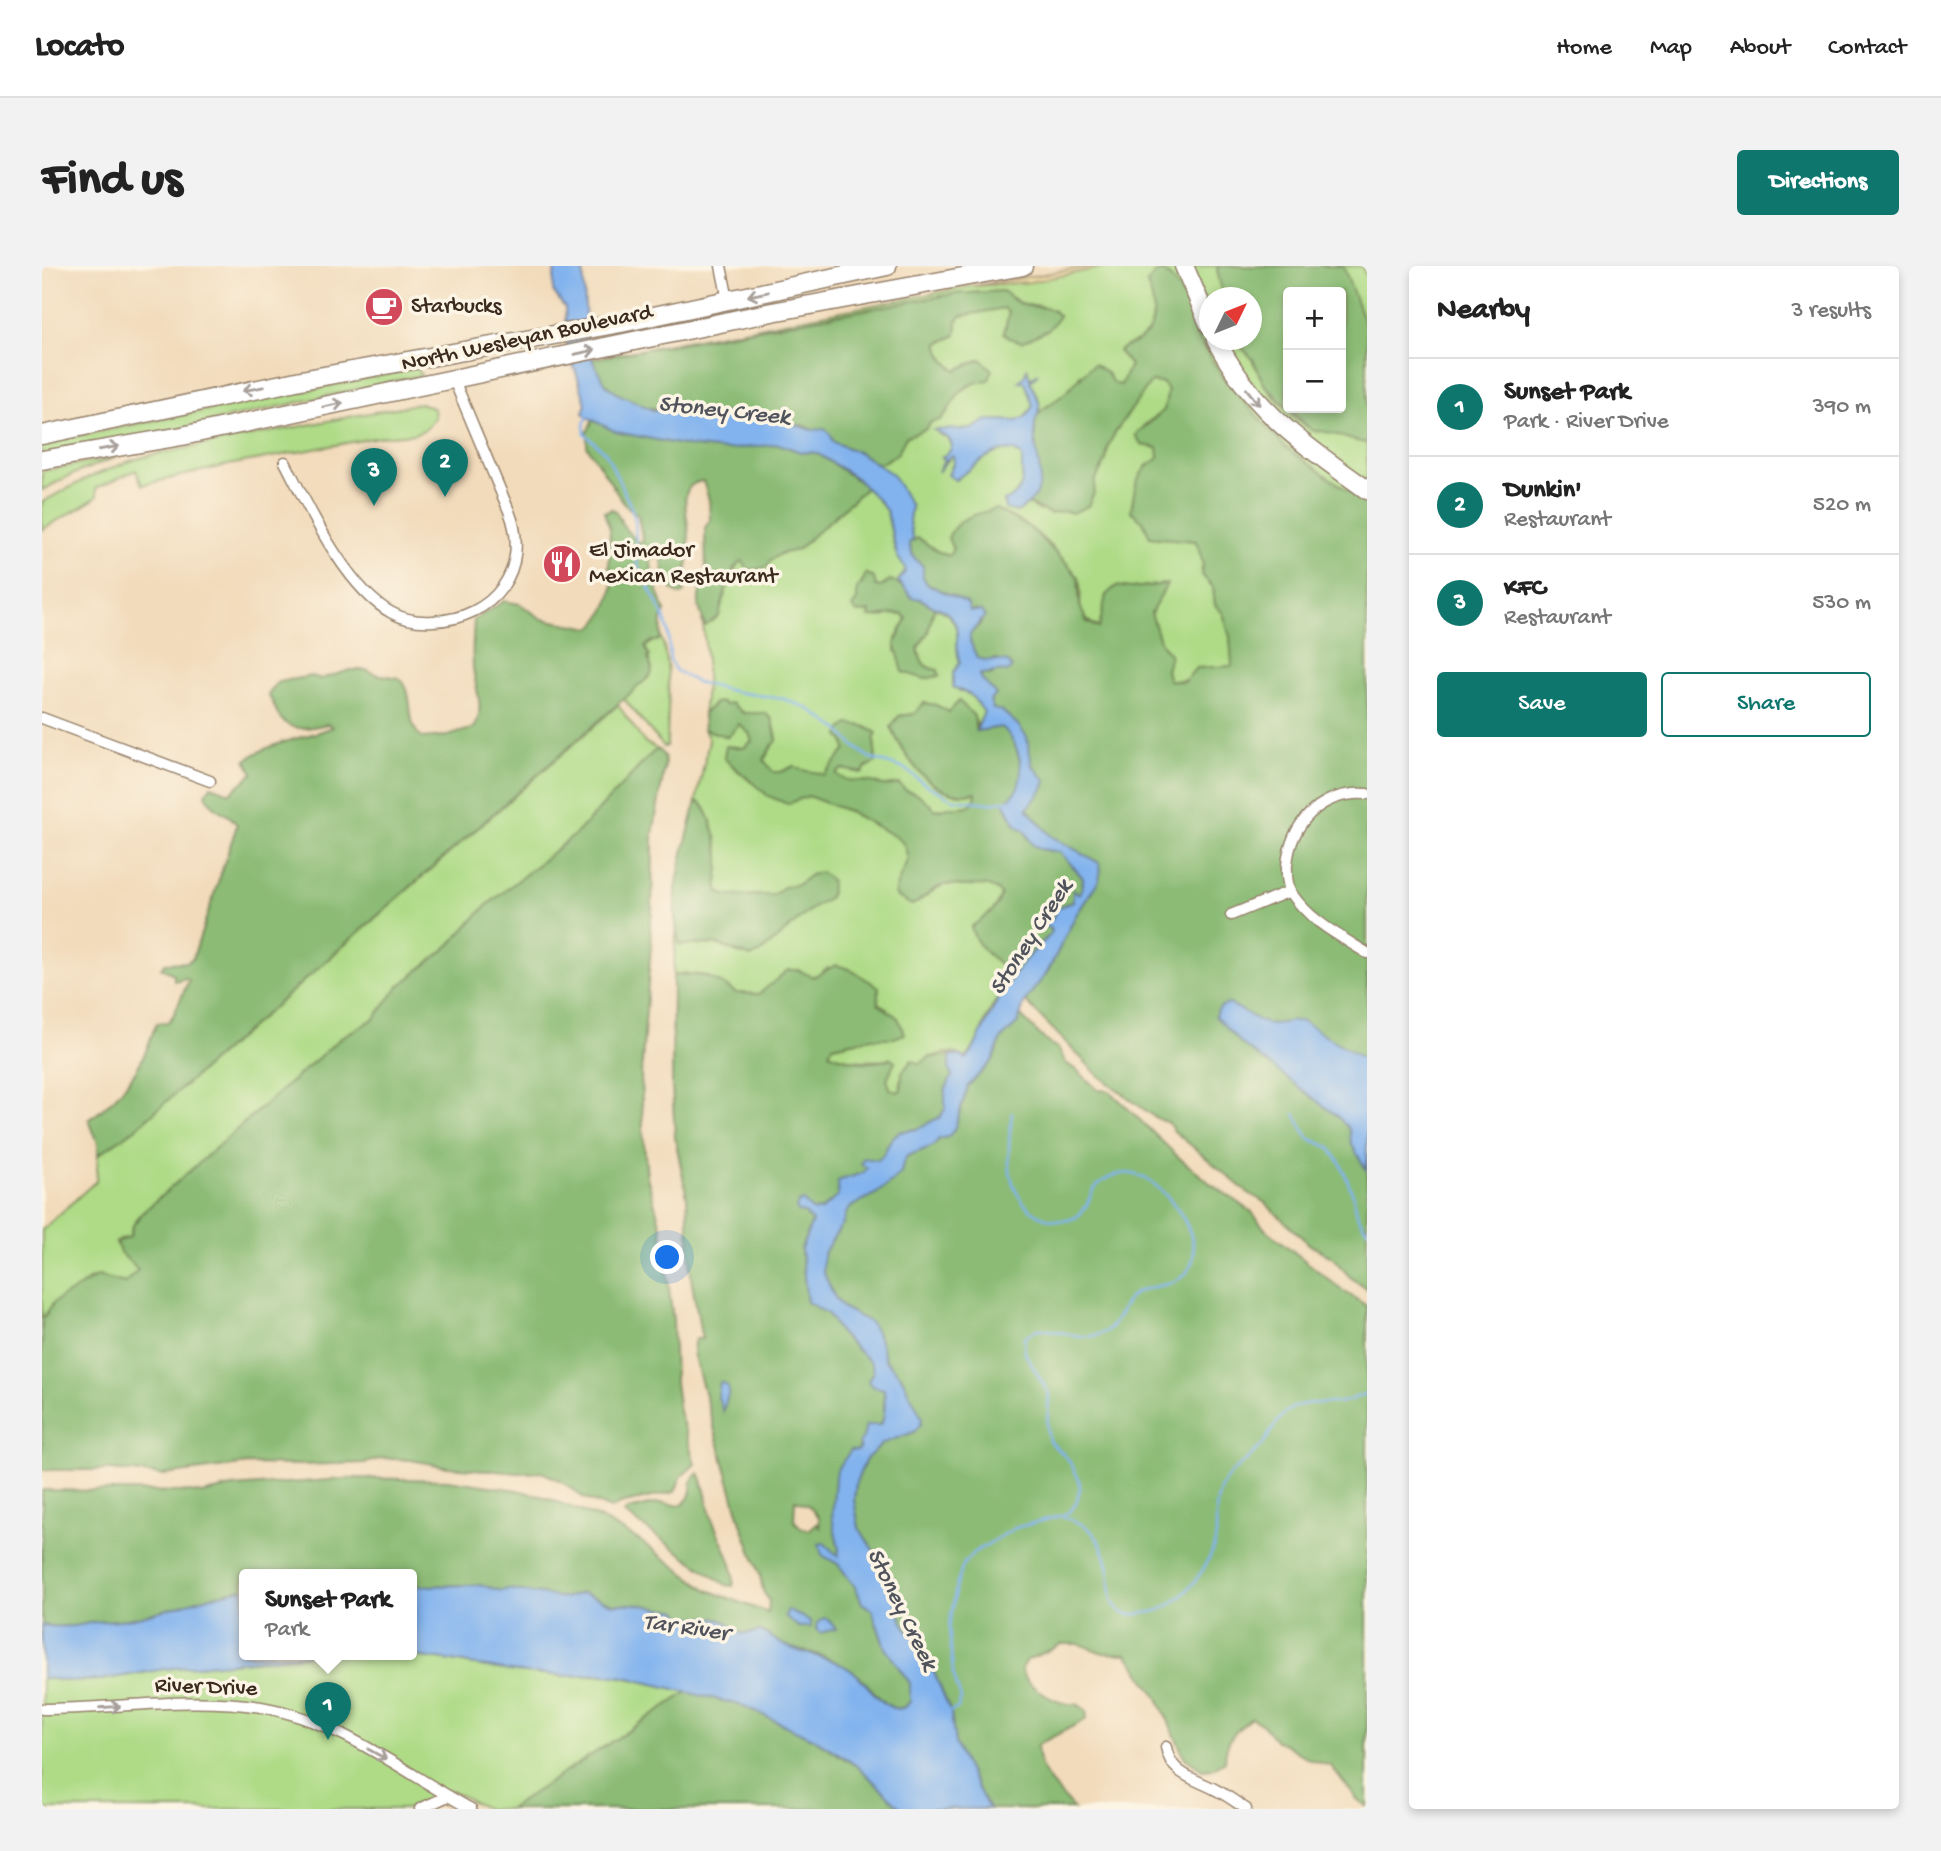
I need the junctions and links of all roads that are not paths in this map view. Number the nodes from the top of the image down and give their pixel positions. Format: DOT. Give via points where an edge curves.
graph roads {
  1 [pos="722,266"];
  2 [pos="1023,266"];
  3 [pos="1184,266"];
  4 [pos="880,267"];
  5 [pos="877,292"];
  6 [pos="728,300"];
  7 [pos="1199,302"];
  8 [pos="1222,350"];
  9 [pos="454,380"];
  10 [pos="125,418"];
  11 [pos="42,422"];
  12 [pos="42,435"];
  13 [pos="42,460"];
  14 [pos="285,462"];
  15 [pos="1367,490"];
  16 [pos="42,718"];
  17 [pos="210,781"];
  18 [pos="1367,794"];
  19 [pos="1290,891"];
  20 [pos="1231,915"];
  21 [pos="1367,953"];
  22 [pos="42,1709"];
  23 [pos="1166,1747"];
  24 [pos="448,1796"];
  25 [pos="420,1809"];
  26 [pos="471,1809"];
  27 [pos="1246,1809"];
  1 -- 6 [label="street"];
  2 -- 5 [label="highway, North Wesleyan Boulevard"];
  3 -- 7 [label="highway"];
  4 -- 5 [label="highway"];
  4 -- 6 [label="highway, North Wesleyan Boulevard, one-way"];
  9 -- 5 [label="highway, North Wesleyan Boulevard, one-way"];
  6 -- 10 [label="highway, North Wesleyan Boulevard, one-way" via="314,377"];
  8 -- 15 [label="highway, one-way" via="1269,415"];
  13 -- 9 [label="highway, North Wesleyan Boulevard, one-way"];
  9 -- 14 [label="street" via="516,532 507,579 480,610 443,621 419,622 390,612 349,574"];
  10 -- 11 [label="highway"];
  10 -- 12 [label="highway, North Wesleyan Boulevard"];
  16 -- 17 [label="street"];
  18 -- 19 [label="street" via="1325,801 1303,818 1291,840"];
  19 -- 20 [label="street"];
  19 -- 21 [label="street" via="1310,916"];
  22 -- 24 [label="street, River Drive, one-way" via="186,1703 262,1708 313,1723 360,1744"];
  23 -- 27 [label="street" via="1179,1772"];
  24 -- 25 [label="street"];
  24 -- 26 [label="street, River Drive"];
}
